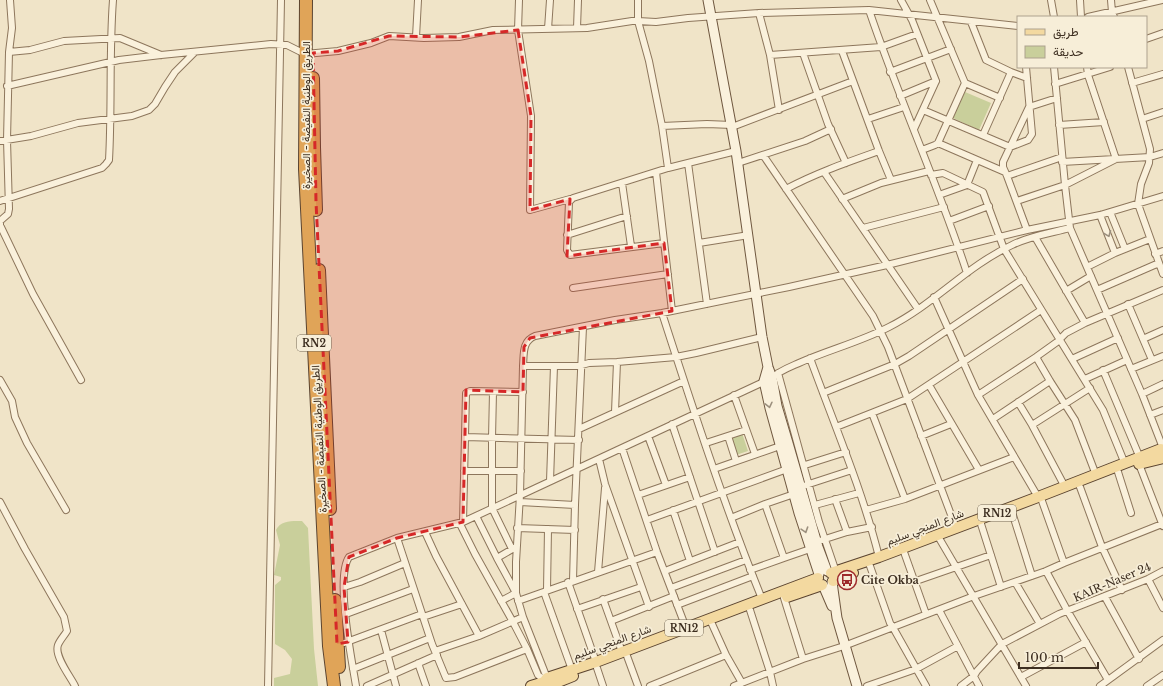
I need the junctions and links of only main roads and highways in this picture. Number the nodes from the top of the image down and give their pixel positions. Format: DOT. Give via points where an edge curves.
graph roads {
  1 [pos="306,0"];
  2 [pos="314,0"];
  3 [pos="309,53"];
  4 [pos="1163,452"];
  5 [pos="1122,468"];
  6 [pos="1040,499"];
  7 [pos="827,578"];
  8 [pos="338,644"];
  9 [pos="624,654"];
  10 [pos="596,665"];
  11 [pos="549,683"];
  12 [pos="334,686"];
  13 [pos="342,686"];
  14 [pos="530,686"];
  1 -- 3 [label="highway, الطريق الوطنية النفيضة - الصخيرة / RN2"];
  2 -- 3 [label="highway, الطريق الوطنية النفيضة - الصخيرة / RN2"];
  3 -- 8 [label="highway, الطريق الوطنية النفيضة - الصخيرة / RN2" via="305,170"];
  4 -- 5 [label="main road, شارع المنجي سليم / RN12"];
  5 -- 6 [label="main road, شارع المنجي سليم / RN12" via="1080,487"];
  5 -- 6 [label="main road, شارع المنجي سليم / RN12" via="1096,475"];
  6 -- 7 [label="main road, شارع المنجي سليم / RN12" via="956,528"];
  6 -- 7 [label="main road, شارع المنجي سليم / RN12" via="870,566"];
  7 -- 9 [label="main road, شارع المنجي سليم / RN12" via="762,599"];
  7 -- 9 [label="main road, شارع المنجي سليم / RN12" via="784,598"];
  8 -- 12 [label="highway, الطريق الوطنية النفيضة - الصخيرة / RN2"];
  8 -- 13 [label="highway, الطريق الوطنية النفيضة - الصخيرة / RN2"];
  9 -- 10 [label="main road, شارع المنجي سليم / RN12"];
  10 -- 11 [label="main road, شارع المنجي سليم / RN12"];
  10 -- 11 [label="main road, شارع المنجي سليم / RN12" via="572,670"];
  11 -- 14 [label="main road, شارع المنجي سليم / RN12"];
}
